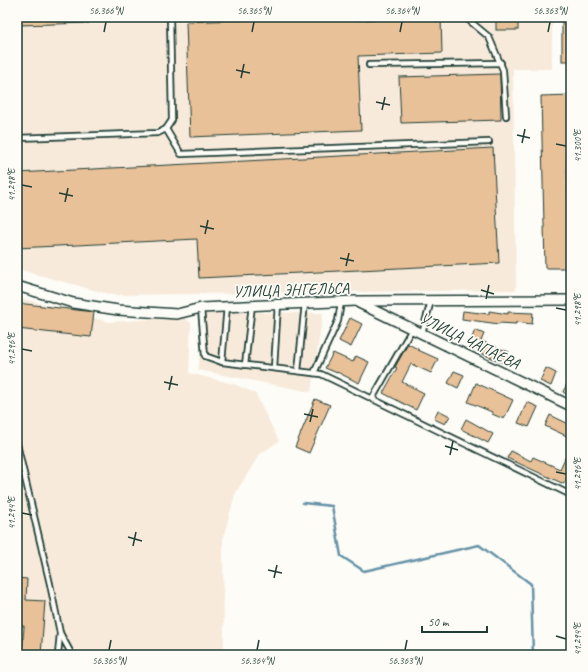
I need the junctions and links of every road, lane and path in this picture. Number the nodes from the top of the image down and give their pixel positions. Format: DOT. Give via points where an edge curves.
graph roads {
  1 [pos="170,17"];
  2 [pos="465,17"];
  3 [pos="501,63"];
  4 [pos="369,65"];
  5 [pos="506,116"];
  6 [pos="166,129"];
  7 [pos="17,138"];
  8 [pos="489,142"];
  9 [pos="17,286"];
  10 [pos="571,300"];
  11 [pos="356,301"];
  12 [pos="431,301"];
  13 [pos="341,302"];
  14 [pos="305,303"];
  15 [pos="278,304"];
  16 [pos="252,305"];
  17 [pos="227,306"];
  18 [pos="201,308"];
  19 [pos="412,328"];
  20 [pos="422,333"];
  21 [pos="222,362"];
  22 [pos="245,365"];
  23 [pos="274,368"];
  24 [pos="298,371"];
  25 [pos="314,373"];
  26 [pos="372,399"];
  27 [pos="571,406"];
  28 [pos="17,444"];
  29 [pos="571,495"];
  30 [pos="60,633"];
  31 [pos="58,655"];
  32 [pos="72,655"];
  1 -- 6 [label="lane" via="172,120"];
  2 -- 3 [label="lane" via="489,37"];
  3 -- 4 [label="lane"];
  3 -- 5 [label="lane" via="504,70"];
  6 -- 7 [label="lane" via="158,133"];
  6 -- 8 [label="lane" via="181,154"];
  9 -- 18 [label="street, УЛИЦА ЭНГЕЛЬСА" via="73,303 118,310 177,314"];
  10 -- 12 [label="street, УЛИЦА ЭНГЕЛЬСА"];
  11 -- 12 [label="street, УЛИЦА ЭНГЕЛЬСА"];
  11 -- 13 [label="street, УЛИЦА ЭНГЕЛЬСА"];
  11 -- 19 [label="street, УЛИЦА ЧАПАЕВА"];
  12 -- 20 [label="lane"];
  13 -- 14 [label="street, УЛИЦА ЭНГЕЛЬСА"];
  13 -- 25 [label="lane" via="338,321"];
  14 -- 15 [label="street, УЛИЦА ЭНГЕЛЬСА"];
  14 -- 24 [label="lane"];
  15 -- 16 [label="street, УЛИЦА ЭНГЕЛЬСА"];
  15 -- 23 [label="lane"];
  16 -- 17 [label="street, УЛИЦА ЭНГЕЛЬСА"];
  16 -- 22 [label="lane"];
  17 -- 18 [label="street, УЛИЦА ЭНГЕЛЬСА"];
  17 -- 21 [label="lane"];
  18 -- 21 [label="lane" via="205,356"];
  19 -- 20 [label="street, УЛИЦА ЧАПАЕВА"];
  19 -- 26 [label="lane"];
  20 -- 27 [label="street, УЛИЦА ЧАПАЕВА"];
  21 -- 22 [label="lane"];
  22 -- 23 [label="lane"];
  23 -- 24 [label="lane"];
  24 -- 25 [label="lane"];
  25 -- 26 [label="lane"];
  26 -- 29 [label="lane"];
  28 -- 30 [label="lane"];
  30 -- 31 [label="lane"];
  30 -- 32 [label="lane"];
}
